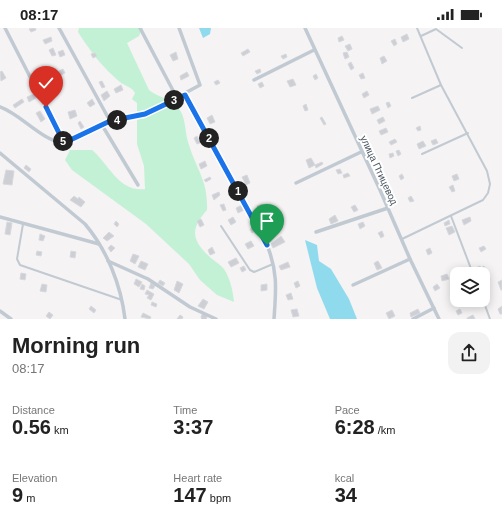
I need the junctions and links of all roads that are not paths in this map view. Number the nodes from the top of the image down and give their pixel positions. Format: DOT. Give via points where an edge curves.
graph roads {
  1 [pos="5,28"];
  2 [pos="59,28"];
  3 [pos="140,28"];
  4 [pos="179,28"];
  5 [pos="305,28"];
  6 [pos="417,28"];
  7 [pos="437,29"];
  8 [pos="421,36"];
  9 [pos="462,48"];
  10 [pos="314,50"];
  11 [pos="254,80"];
  12 [pos="441,85"];
  13 [pos="185,95"];
  14 [pos="177,98"];
  15 [pos="412,98"];
  16 [pos="0,107"];
  17 [pos="110,121"];
  18 [pos="102,125"];
  19 [pos="468,134"];
  20 [pos="64,143"];
  21 [pos="361,152"];
  22 [pos="0,153"];
  23 [pos="422,154"];
  24 [pos="296,183"];
  25 [pos="138,185"];
  26 [pos="388,208"];
  27 [pos="451,216"];
  28 [pos="0,217"];
  29 [pos="23,224"];
  30 [pos="222,226"];
  31 [pos="316,232"];
  32 [pos="401,240"];
  33 [pos="99,244"];
  34 [pos="410,259"];
  35 [pos="108,261"];
  36 [pos="274,263"];
  37 [pos="470,267"];
  38 [pos="353,285"];
  39 [pos="122,300"];
  40 [pos="486,307"];
  41 [pos="434,308"];
  42 [pos="0,311"];
  43 [pos="11,319"];
  44 [pos="125,319"];
  45 [pos="216,319"];
  46 [pos="274,319"];
  47 [pos="413,319"];
  48 [pos="440,319"];
  49 [pos="490,319"];
  1 -- 20 [label="street"];
  2 -- 17 [label="street"];
  3 -- 14 [label="street"];
  4 -- 13 [label="street" via="200,81 198,88"];
  5 -- 10 [label="street, улица Птицевод"];
  6 -- 8 [label="lane"];
  7 -- 8 [label="lane"];
  7 -- 9 [label="lane"];
  8 -- 12 [label="lane"];
  10 -- 11 [label="street"];
  10 -- 21 [label="street, улица Птицевод"];
  12 -- 15 [label="lane"];
  12 -- 19 [label="lane"];
  13 -- 14 [label="street"];
  13 -- 36 [label="street" via="267,245"];
  14 -- 17 [label="street" via="145,114"];
  16 -- 20 [label="street" via="21,118 56,143"];
  17 -- 18 [label="street"];
  18 -- 20 [label="street"];
  18 -- 25 [label="street"];
  19 -- 23 [label="lane"];
  19 -- 27 [label="lane" via="487,171 490,184 483,200"];
  21 -- 24 [label="street"];
  21 -- 26 [label="street, улица Птицевод"];
  22 -- 33 [label="street" via="85,224"];
  26 -- 31 [label="street"];
  26 -- 32 [label="street, улица Птицевод"];
  27 -- 32 [label="lane"];
  27 -- 37 [label="lane"];
  28 -- 29 [label="street"];
  29 -- 33 [label="street"];
  29 -- 39 [label="lane" via="17,259 20,265"];
  30 -- 36 [label="lane" via="250,270 254,272"];
  32 -- 34 [label="street, улица Птицевод"];
  33 -- 35 [label="street"];
  34 -- 38 [label="street"];
  34 -- 41 [label="street, улица Птицевод"];
  35 -- 39 [label="street"];
  35 -- 45 [label="street" via="148,279 190,307"];
  36 -- 46 [label="street"];
  39 -- 44 [label="street"];
  40 -- 49 [label="lane"];
  41 -- 47 [label="street"];
  41 -- 48 [label="street, улица Птицевод"];
  42 -- 43 [label="street"];
}
